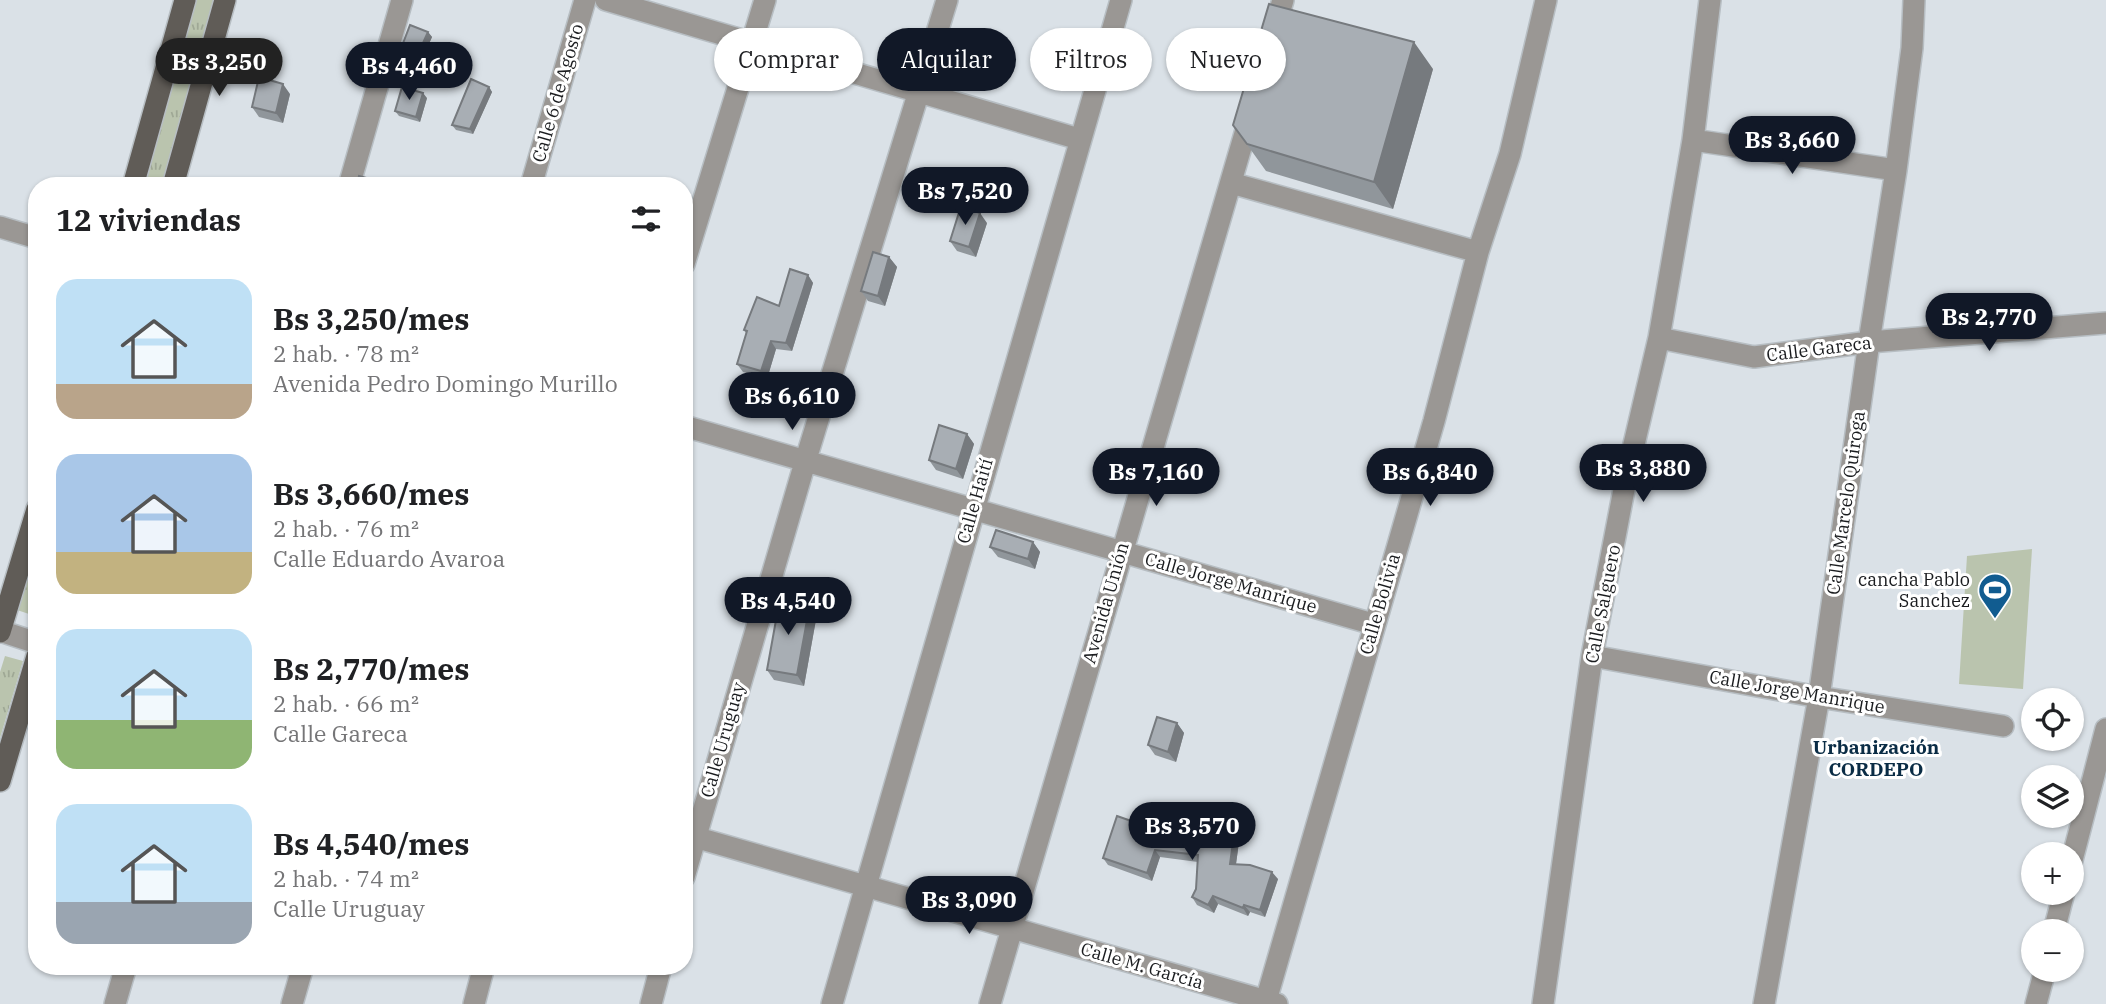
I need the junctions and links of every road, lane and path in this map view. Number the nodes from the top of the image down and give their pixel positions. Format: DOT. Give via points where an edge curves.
graph roads {
  1 [pos="185,0"];
  2 [pos="225,0"];
  3 [pos="402,0"];
  4 [pos="584,0"];
  5 [pos="607,0"];
  6 [pos="765,0"];
  7 [pos="947,0"];
  8 [pos="1121,0"];
  9 [pos="1283,0"];
  10 [pos="1546,0"];
  11 [pos="1710,0"];
  12 [pos="1914,0"];
  13 [pos="757,28"];
  14 [pos="1275,28"];
  15 [pos="714,32"];
  16 [pos="863,76"];
  17 [pos="737,91"];
  18 [pos="1257,91"];
  19 [pos="919,92"];
  20 [pos="1079,139"];
  21 [pos="1693,140"];
  22 [pos="1896,170"];
  23 [pos="136,177"];
  24 [pos="176,177"];
  25 [pos="352,177"];
  26 [pos="534,177"];
  27 [pos="1231,183"];
  28 [pos="0,227"];
  29 [pos="28,235"];
  30 [pos="693,235"];
  31 [pos="1478,252"];
  32 [pos="2106,323"];
  33 [pos="1659,338"];
  34 [pos="1869,342"];
  35 [pos="693,428"];
  36 [pos="806,459"];
  37 [pos="972,509"];
  38 [pos="28,539"];
  39 [pos="1121,552"];
  40 [pos="1373,624"];
  41 [pos="0,631"];
  42 [pos="28,640"];
  43 [pos="1592,656"];
  44 [pos="28,686"];
  45 [pos="1819,698"];
  46 [pos="2003,726"];
  47 [pos="2106,729"];
  48 [pos="0,781"];
  49 [pos="693,825"];
  50 [pos="693,836"];
  51 [pos="2077,842"];
  52 [pos="865,884"];
  53 [pos="1012,927"];
  54 [pos="123,975"];
  55 [pos="300,975"];
  56 [pos="482,975"];
  57 [pos="659,975"];
  58 [pos="2042,982"];
  59 [pos="1269,1003"];
  60 [pos="115,1004"];
  61 [pos="292,1004"];
  62 [pos="474,1004"];
  63 [pos="651,1004"];
  64 [pos="832,1004"];
  65 [pos="990,1004"];
  66 [pos="1543,1004"];
  67 [pos="1764,1004"];
  68 [pos="2036,1004"];
  1 -- 23 [label="main road"];
  2 -- 24 [label="main road"];
  3 -- 25 [label="street"];
  4 -- 26 [label="street, Calle 6 de Agosto"];
  5 -- 15 [label="street"];
  6 -- 13 [label="street"];
  7 -- 19 [label="street, Calle Uruguay"];
  8 -- 20 [label="street, Calle Haití"];
  9 -- 14 [label="street"];
  10 -- 31 [label="street, Calle Bolivia" via="1510,154"];
  11 -- 21 [label="street, Calle Salguero"];
  12 -- 22 [label="street, Calle Marcelo Quiroga"];
  16 -- 19 [label="street"];
  17 -- 30 [label="street"];
  18 -- 27 [label="street, Avenida Unión"];
  19 -- 20 [label="street"];
  19 -- 36 [label="street, Calle Uruguay"];
  20 -- 37 [label="street, Calle Haití"];
  21 -- 22 [label="street"];
  21 -- 33 [label="street, Calle Salguero"];
  22 -- 34 [label="street, Calle Marcelo Quiroga"];
  27 -- 31 [label="street"];
  27 -- 39 [label="street, Avenida Unión"];
  28 -- 29 [label="street"];
  31 -- 40 [label="street, Calle Bolivia" via="1434,421"];
  32 -- 34 [label="street, Calle Gareca"];
  33 -- 34 [label="street, Calle Gareca" via="1754,357"];
  33 -- 43 [label="street, Calle Salguero"];
  34 -- 45 [label="street, Calle Marcelo Quiroga"];
  35 -- 36 [label="street, Calle Jorge Manrique"];
  36 -- 37 [label="street, Calle Jorge Manrique"];
  36 -- 49 [label="street, Calle Uruguay"];
  37 -- 39 [label="street, Calle Jorge Manrique"];
  37 -- 52 [label="street, Calle Haití"];
  38 -- 41 [label="main road"];
  39 -- 40 [label="street, Calle Jorge Manrique"];
  39 -- 53 [label="street, Avenida Unión"];
  40 -- 59 [label="street, Calle Bolivia"];
  41 -- 42 [label="street"];
  43 -- 45 [label="street, Calle Jorge Manrique"];
  43 -- 66 [label="street, Calle Salguero"];
  44 -- 48 [label="main road"];
  45 -- 46 [label="street, Calle Jorge Manrique"];
  45 -- 67 [label="street, Calle Marcelo Quiroga"];
  47 -- 51 [label="street"];
  50 -- 52 [label="street, Calle M. García"];
  52 -- 53 [label="street, Calle M. García"];
  52 -- 64 [label="street, Calle Haití"];
  53 -- 59 [label="street, Calle M. García"];
  53 -- 65 [label="street, Avenida Unión"];
  54 -- 60 [label="street"];
  55 -- 61 [label="street"];
  56 -- 62 [label="street"];
  57 -- 63 [label="street"];
  58 -- 68 [label="street"];
}
